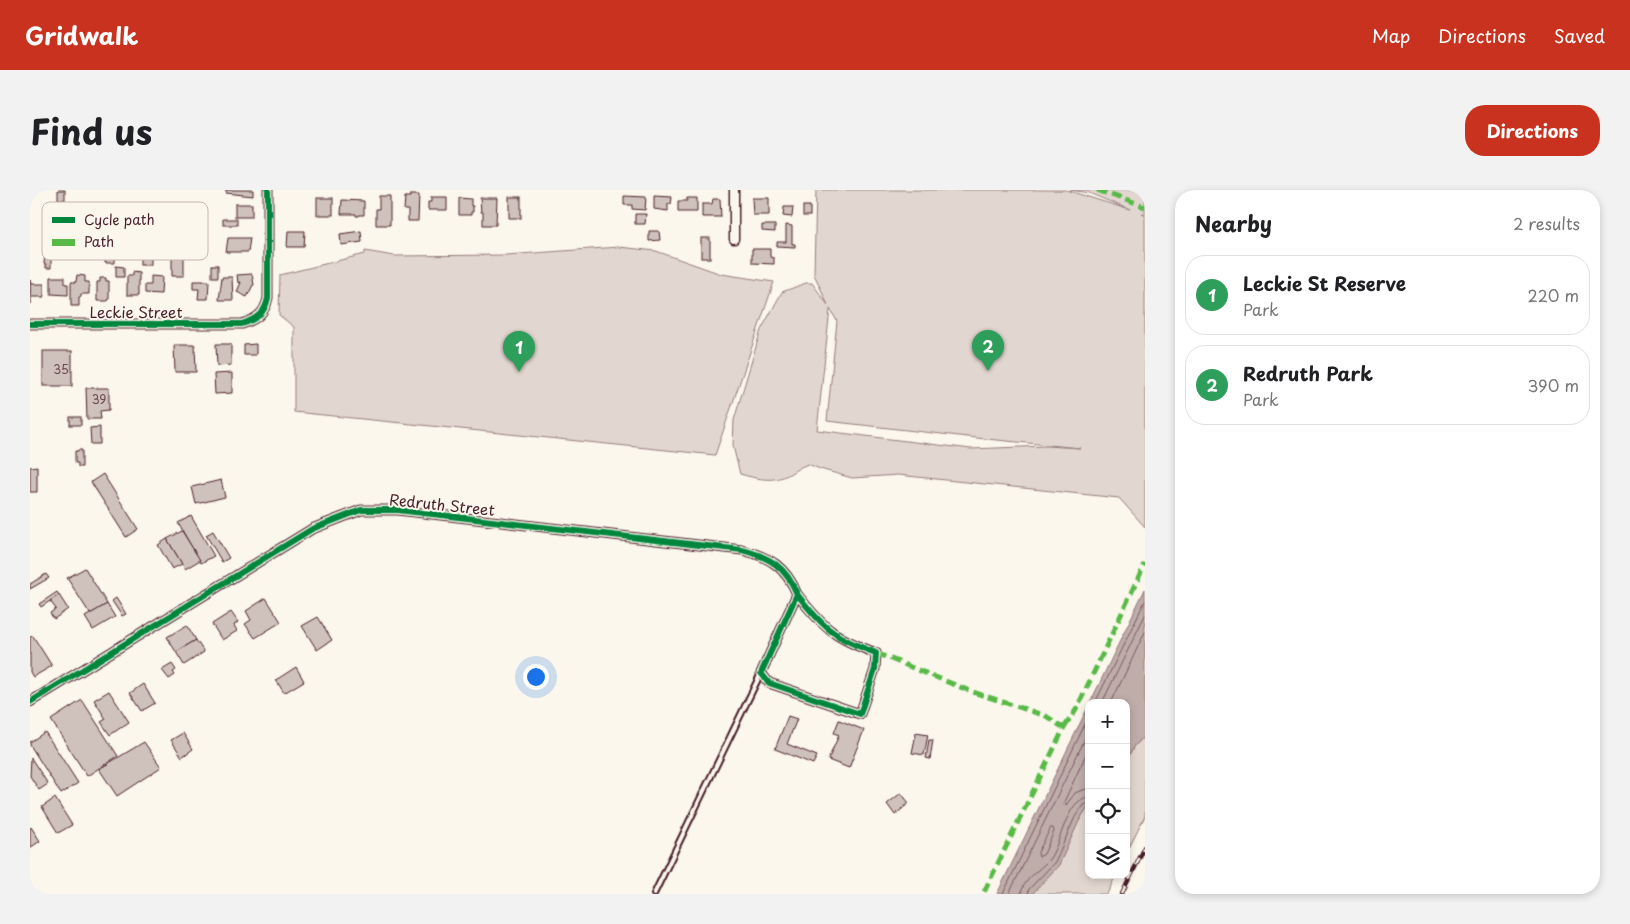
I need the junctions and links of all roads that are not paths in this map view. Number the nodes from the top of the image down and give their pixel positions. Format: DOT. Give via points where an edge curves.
graph roads {
  1 [pos="268,190"];
  2 [pos="734,190"];
  3 [pos="734,238"];
  4 [pos="30,324"];
  5 [pos="797,594"];
  6 [pos="761,673"];
  7 [pos="30,702"];
  8 [pos="654,894"];
  1 -- 4 [label="street, Leckie Street" via="268,298 265,308 253,320 242,324"];
  2 -- 3 [label="street"];
  5 -- 6 [label="street"];
  5 -- 6 [label="street, Redruth Street" via="832,633 876,654 860,714 769,683"];
  5 -- 7 [label="street, Redruth Street" via="792,581 776,564 742,550 396,510 361,510 312,529"];
  6 -- 8 [label="lane"];
}
